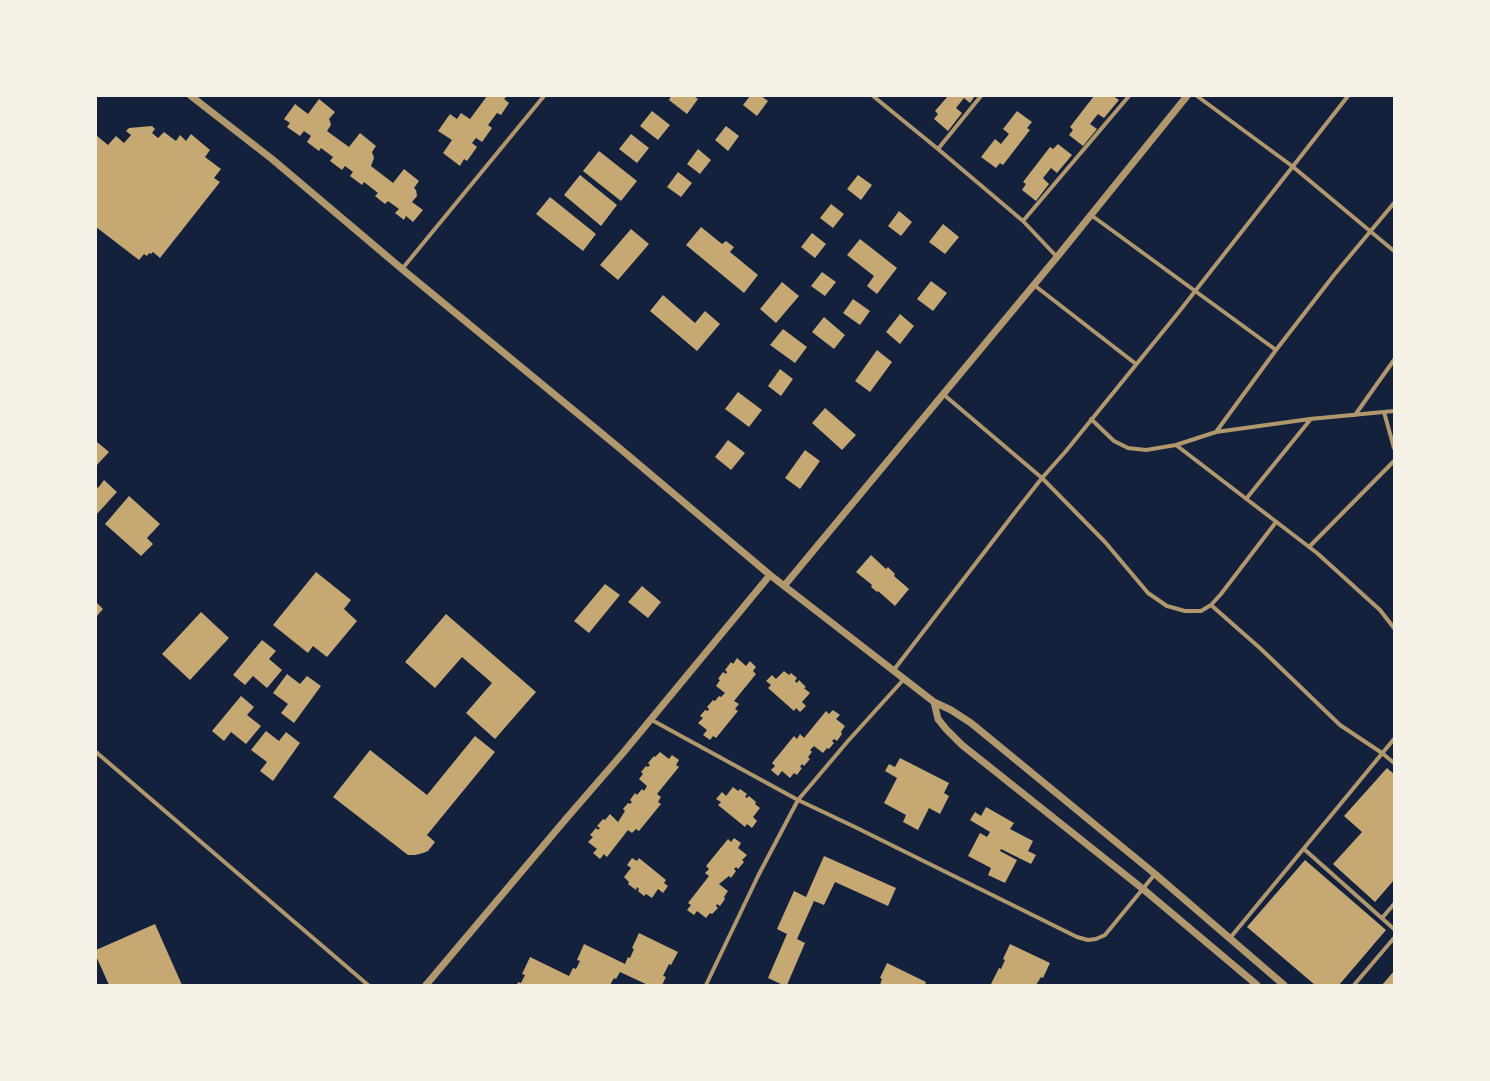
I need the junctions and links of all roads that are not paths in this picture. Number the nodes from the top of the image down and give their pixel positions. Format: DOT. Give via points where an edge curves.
graph roads {
  1 [pos="191,96"];
  2 [pos="544,96"];
  3 [pos="873,96"];
  4 [pos="981,96"];
  5 [pos="1129,96"];
  6 [pos="1187,96"];
  7 [pos="1197,96"];
  8 [pos="1348,96"];
  9 [pos="938,149"];
  10 [pos="1292,166"];
  11 [pos="1394,203"];
  12 [pos="1091,215"];
  13 [pos="1023,221"];
  14 [pos="1371,233"];
  15 [pos="1394,251"];
  16 [pos="1057,257"];
  17 [pos="402,269"];
  18 [pos="1034,285"];
  19 [pos="1195,290"];
  20 [pos="1276,350"];
  21 [pos="1394,360"];
  22 [pos="1136,364"];
  23 [pos="943,394"];
  24 [pos="1394,410"];
  25 [pos="1384,412"];
  26 [pos="1355,415"];
  27 [pos="1091,419"];
  28 [pos="1310,419"];
  29 [pos="1216,432"];
  30 [pos="1176,445"];
  31 [pos="1394,448"];
  32 [pos="1394,461"];
  33 [pos="1042,478"];
  34 [pos="1246,499"];
  35 [pos="1276,522"];
  36 [pos="1309,547"];
  37 [pos="770,575"];
  38 [pos="784,586"];
  39 [pos="1211,605"];
  40 [pos="1394,628"];
  41 [pos="893,671"];
  42 [pos="904,679"];
  43 [pos="934,702"];
  44 [pos="650,719"];
  45 [pos="1394,739"];
  46 [pos="96,752"];
  47 [pos="1382,753"];
  48 [pos="1394,763"];
  49 [pos="798,800"];
  50 [pos="1304,849"];
  51 [pos="1155,874"];
  52 [pos="1143,889"];
  53 [pos="1394,904"];
  54 [pos="1382,918"];
  55 [pos="1394,929"];
  56 [pos="1230,938"];
  57 [pos="1394,938"];
  58 [pos="368,985"];
  59 [pos="426,985"];
  60 [pos="706,985"];
  61 [pos="1257,985"];
  62 [pos="1284,985"];
  63 [pos="1354,985"];
  1 -- 17 [label="street" via="272,159"];
  2 -- 17 [label="street"];
  3 -- 9 [label="street"];
  4 -- 9 [label="street"];
  5 -- 13 [label="street"];
  6 -- 12 [label="street"];
  7 -- 10 [label="street"];
  8 -- 10 [label="street"];
  9 -- 13 [label="street"];
  10 -- 14 [label="street"];
  10 -- 19 [label="street"];
  11 -- 14 [label="street"];
  12 -- 16 [label="street"];
  12 -- 19 [label="street"];
  13 -- 16 [label="street"];
  14 -- 15 [label="street"];
  14 -- 20 [label="street" via="1334,275"];
  16 -- 18 [label="street"];
  17 -- 37 [label="street"];
  18 -- 22 [label="street"];
  18 -- 23 [label="street"];
  19 -- 20 [label="street"];
  19 -- 22 [label="street"];
  20 -- 29 [label="street"];
  21 -- 26 [label="street"];
  22 -- 27 [label="street"];
  23 -- 33 [label="street"];
  23 -- 38 [label="street"];
  24 -- 25 [label="street"];
  25 -- 26 [label="street"];
  25 -- 31 [label="street"];
  26 -- 28 [label="street"];
  27 -- 30 [label="street" via="1114,441 1128,448 1146,450"];
  27 -- 33 [label="street"];
  28 -- 29 [label="street"];
  28 -- 34 [label="street"];
  29 -- 30 [label="street"];
  30 -- 34 [label="street"];
  32 -- 36 [label="street"];
  33 -- 39 [label="street" via="1105,542 1148,592 1167,606 1185,611 1201,611"];
  33 -- 41 [label="street"];
  34 -- 35 [label="street"];
  35 -- 36 [label="street"];
  35 -- 39 [label="street"];
  36 -- 40 [label="street" via="1369,600"];
  37 -- 38 [label="street"];
  37 -- 44 [label="street"];
  38 -- 41 [label="street"];
  39 -- 47 [label="street" via="1340,725"];
  41 -- 42 [label="street"];
  42 -- 43 [label="street"];
  42 -- 49 [label="street"];
  43 -- 51 [label="street" via="971,723"];
  43 -- 52 [label="street" via="938,720 962,745"];
  44 -- 49 [label="street"];
  44 -- 59 [label="street"];
  45 -- 47 [label="street"];
  46 -- 58 [label="street"];
  47 -- 48 [label="street"];
  47 -- 50 [label="street"];
  49 -- 52 [label="street" via="1077,938 1088,940 1105,935"];
  49 -- 60 [label="street"];
  50 -- 54 [label="street"];
  50 -- 56 [label="street"];
  51 -- 52 [label="street"];
  51 -- 56 [label="street"];
  52 -- 61 [label="street"];
  53 -- 54 [label="street"];
  54 -- 55 [label="street"];
  56 -- 62 [label="street"];
  57 -- 63 [label="street"];
}
